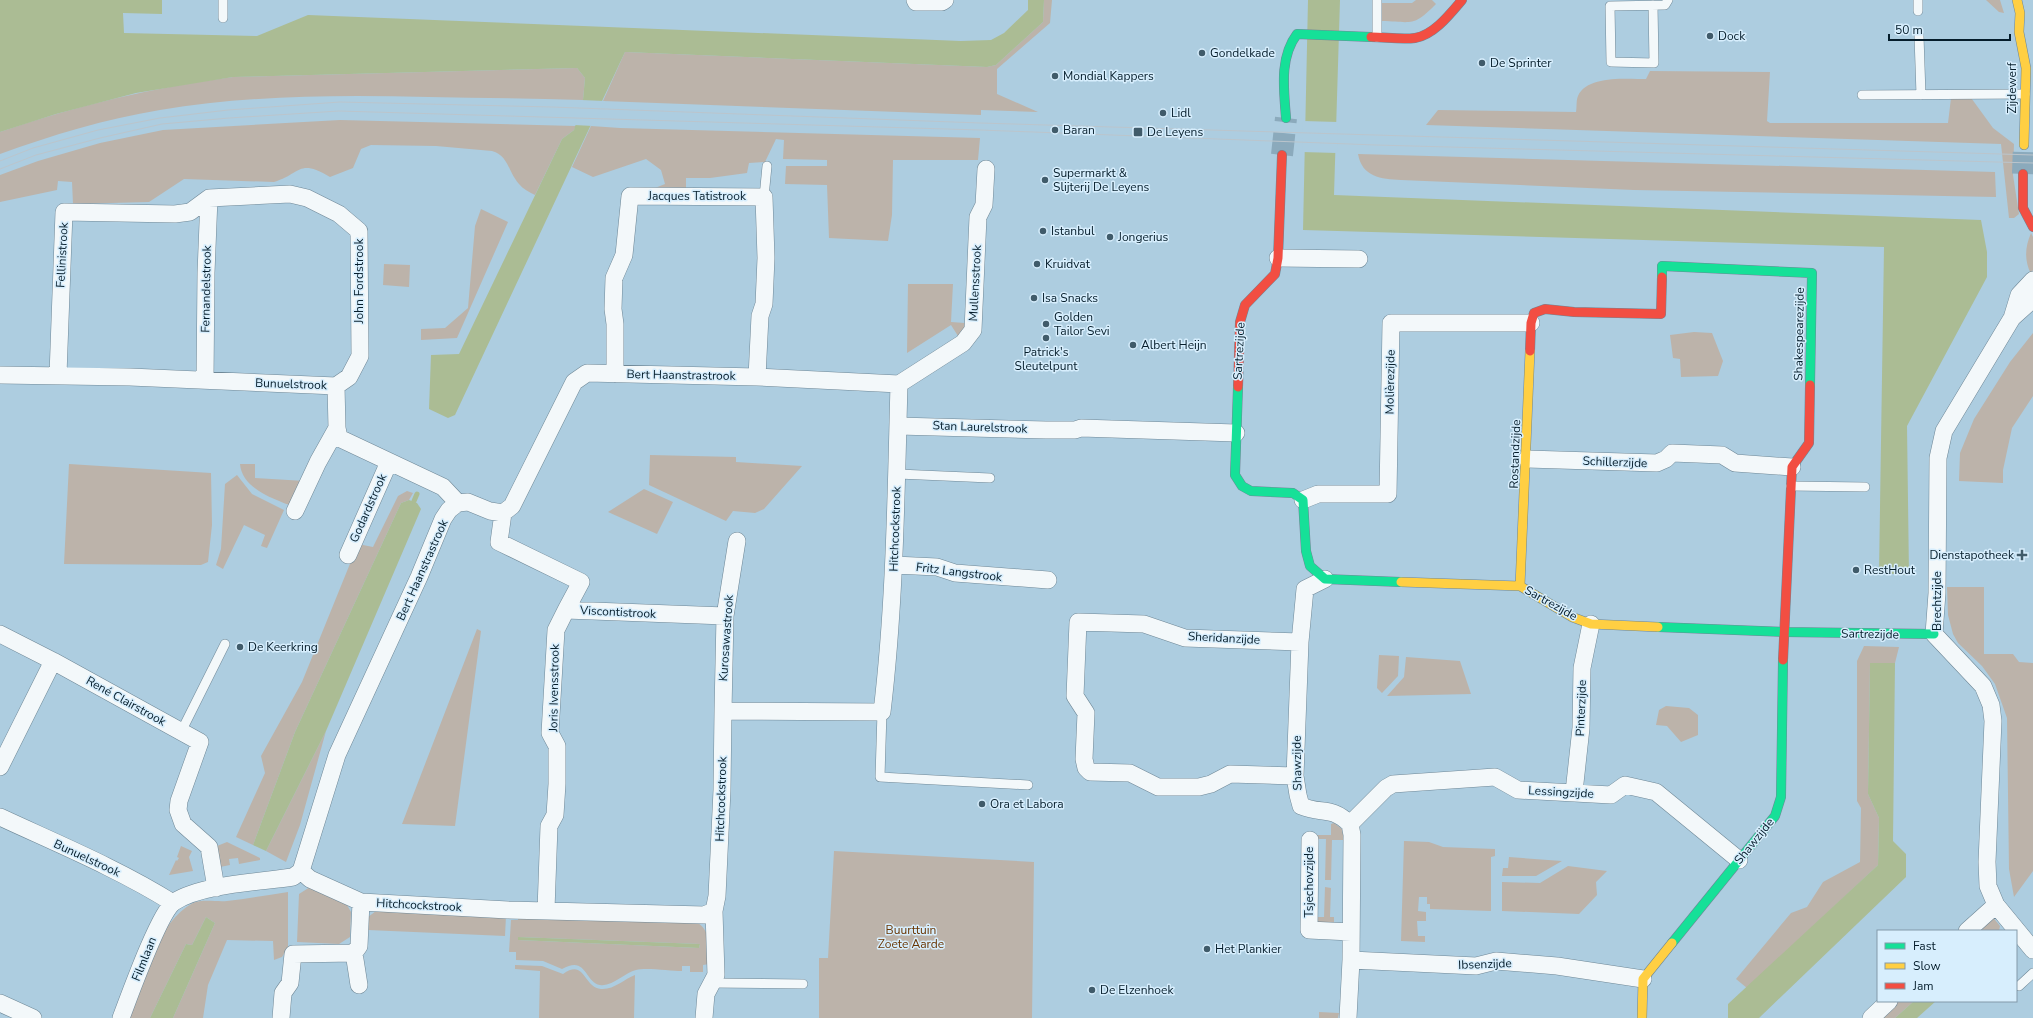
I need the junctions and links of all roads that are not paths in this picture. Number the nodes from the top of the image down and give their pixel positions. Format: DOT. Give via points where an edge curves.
graph roads {
  1 [pos="223,0"];
  2 [pos="915,0"];
  3 [pos="945,0"];
  4 [pos="1377,0"];
  5 [pos="1462,0"];
  6 [pos="1668,0"];
  7 [pos="1918,0"];
  8 [pos="2017,0"];
  9 [pos="1653,5"];
  10 [pos="1918,11"];
  11 [pos="2010,15"];
  12 [pos="223,18"];
  13 [pos="2019,32"];
  14 [pos="1919,36"];
  15 [pos="1377,37"];
  16 [pos="2025,94"];
  17 [pos="1862,95"];
  18 [pos="1921,95"];
  19 [pos="1286,118"];
  20 [pos="2024,145"];
  21 [pos="1282,155"];
  22 [pos="767,166"];
  23 [pos="986,169"];
  24 [pos="764,197"];
  25 [pos="2033,197"];
  26 [pos="208,198"];
  27 [pos="2033,227"];
  28 [pos="1278,258"];
  29 [pos="1359,259"];
  30 [pos="2033,280"];
  31 [pos="2033,299"];
  32 [pos="2012,318"];
  33 [pos="1531,323"];
  34 [pos="615,374"];
  35 [pos="0,375"];
  36 [pos="58,376"];
  37 [pos="757,377"];
  38 [pos="205,380"];
  39 [pos="899,384"];
  40 [pos="336,386"];
  41 [pos="898,426"];
  42 [pos="337,428"];
  43 [pos="1236,433"];
  44 [pos="1527,459"];
  45 [pos="388,462"];
  46 [pos="1792,467"];
  47 [pos="898,474"];
  48 [pos="990,478"];
  49 [pos="1791,486"];
  50 [pos="1865,487"];
  51 [pos="1303,500"];
  52 [pos="458,503"];
  53 [pos="295,511"];
  54 [pos="504,513"];
  55 [pos="737,541"];
  56 [pos="348,555"];
  57 [pos="894,566"];
  58 [pos="1325,579"];
  59 [pos="1048,580"];
  60 [pos="1520,586"];
  61 [pos="566,610"];
  62 [pos="725,616"];
  63 [pos="1591,624"];
  64 [pos="1784,632"];
  65 [pos="0,634"];
  66 [pos="1934,634"];
  67 [pos="1300,642"];
  68 [pos="225,644"];
  69 [pos="53,661"];
  70 [pos="722,711"];
  71 [pos="882,712"];
  72 [pos="181,732"];
  73 [pos="0,767"];
  74 [pos="1295,776"];
  75 [pos="1028,785"];
  76 [pos="1574,792"];
  77 [pos="0,817"];
  78 [pos="1350,824"];
  79 [pos="1310,840"];
  80 [pos="1739,860"];
  81 [pos="300,870"];
  82 [pos="216,888"];
  83 [pos="361,902"];
  84 [pos="173,903"];
  85 [pos="1996,905"];
  86 [pos="546,910"];
  87 [pos="714,911"];
  88 [pos="1967,930"];
  89 [pos="2017,930"];
  90 [pos="2017,931"];
  91 [pos="1351,932"];
  92 [pos="2033,950"];
  93 [pos="354,954"];
  94 [pos="1351,960"];
  95 [pos="2033,973"];
  96 [pos="1643,979"];
  97 [pos="711,983"];
  98 [pos="803,984"];
  99 [pos="360,985"];
  100 [pos="2019,986"];
  101 [pos="1888,1002"];
  102 [pos="9,1010"];
  103 [pos="33,1018"];
  104 [pos="121,1018"];
  105 [pos="281,1018"];
  106 [pos="704,1018"];
  107 [pos="1348,1018"];
  108 [pos="1642,1018"];
  109 [pos="1871,1018"];
  1 -- 12 [label="lane"];
  2 -- 3 [label="street"];
  4 -- 15 [label="lane"];
  5 -- 15 [label="street" via="1429,34 1415,38"];
  6 -- 9 [label="lane" via="1665,5"];
  7 -- 10 [label="lane"];
  8 -- 13 [label="street, Zijdewerf" via="2020,13"];
  9 -- 9 [label="lane" via="1610,6 1611,62 1654,63"];
  11 -- 13 [label="street, Zijdewerf"];
  13 -- 16 [label="street, Zijdewerf" via="2026,68"];
  14 -- 18 [label="lane"];
  15 -- 19 [label="street" via="1297,34 1287,50"];
  16 -- 18 [label="lane"];
  16 -- 20 [label="street, Zijdewerf"];
  17 -- 18 [label="lane"];
  21 -- 28 [label="street"];
  22 -- 24 [label="lane"];
  23 -- 39 [label="street, Mullensstrook" via="984,205 978,217 973,330 963,343"];
  24 -- 34 [label="street, Jacques Tatistrook" via="630,196 624,255 614,278 612,309 615,324"];
  24 -- 37 [label="street, Jacques Tatistrook" via="766,258"];
  25 -- 27 [label="street" via="2023,174 2023,208"];
  26 -- 36 [label="street, Fellinistrook" via="190,212 175,214 65,207"];
  26 -- 38 [label="street, Fernandelstrook"];
  26 -- 40 [label="street, John Fordstrook" via="290,194 307,198 339,214 359,231 360,356 349,377"];
  28 -- 29 [label="street"];
  28 -- 43 [label="street, Sartrezijde" via="1275,274 1245,305 1240,322"];
  30 -- 32 [label="street, Brechtzijde" via="2019,296"];
  31 -- 32 [label="street, Brechtzijde"];
  32 -- 66 [label="street, Brechtzijde" via="1944,431 1938,458 1937,593"];
  33 -- 44 [label="street, Rostandzijde"];
  33 -- 46 [label="street, Shakespearezijde" via="1534,313 1545,309 1661,314 1662,266 1812,273 1809,443"];
  33 -- 51 [label="street, Molièrezijde" via="1391,323 1388,494 1318,494"];
  34 -- 37 [label="street, Bert Haanstrastrook"];
  34 -- 54 [label="street, Bert Haanstrastrook" via="587,373 574,382 518,496"];
  35 -- 36 [label="street, Bunuelstrook"];
  36 -- 38 [label="street, Bunuelstrook"];
  37 -- 39 [label="street, Bert Haanstrastrook"];
  38 -- 40 [label="street, Bunuelstrook"];
  39 -- 41 [label="street, Hitchcockstrook"];
  40 -- 42 [label="street, Bunuelstrook"];
  41 -- 43 [label="street, Stan Laurelstrook"];
  41 -- 47 [label="street, Hitchcockstrook"];
  42 -- 45 [label="street" via="339,438"];
  42 -- 53 [label="street"];
  43 -- 51 [label="street, Sartrezijde" via="1235,475 1242,486 1251,491 1293,493"];
  44 -- 46 [label="street, Schillerzijde" via="1657,463 1672,453 1722,455 1735,463"];
  44 -- 60 [label="street, Rostandzijde"];
  45 -- 52 [label="street" via="443,487"];
  45 -- 56 [label="street, Godardstrook"];
  46 -- 49 [label="street"];
  47 -- 48 [label="lane"];
  47 -- 57 [label="street, Hitchcockstrook"];
  49 -- 50 [label="lane"];
  49 -- 64 [label="street"];
  51 -- 58 [label="street" via="1306,551 1310,566"];
  52 -- 54 [label="street" via="468,502"];
  52 -- 81 [label="street, Bert Haanstrastrook" via="449,510 444,519 337,756"];
  54 -- 61 [label="street, Viscontistrook" via="499,542 581,582"];
  55 -- 62 [label="street, Kurosawastrook"];
  57 -- 59 [label="street, Fritz Langstrook" via="937,567 955,573"];
  57 -- 71 [label="street, Hitchcockstrook" via="890,642"];
  58 -- 60 [label="street, Sartrezijde"];
  58 -- 67 [label="street, Shawzijde" via="1305,589"];
  60 -- 63 [label="street, Sartrezijde" via="1572,617"];
  61 -- 62 [label="street, Viscontistrook"];
  61 -- 86 [label="street, Joris Ivensstrook" via="556,630 550,733 557,746 557,784 555,815 549,826"];
  62 -- 70 [label="street, Kurosawastrook"];
  63 -- 64 [label="street, Sartrezijde"];
  63 -- 76 [label="street, Pinterzijde" via="1582,668 1581,728"];
  64 -- 66 [label="street, Sartrezijde"];
  64 -- 80 [label="street, Shawzijde" via="1781,796 1775,816"];
  65 -- 69 [label="street, René Clairstrook"];
  66 -- 85 [label="street, Brechtzijde" via="1983,686 1991,705 1993,721 1987,862 1988,886"];
  67 -- 74 [label="street, Shawzijde"];
  67 -- 74 [label="street, Sheridanzijde" via="1185,638 1144,624 1078,622 1075,696 1086,713 1084,759 1090,772 1130,772 1158,787 1199,787 1230,774"];
  68 -- 72 [label="lane"];
  69 -- 72 [label="street, René Clairstrook"];
  69 -- 73 [label="street"];
  70 -- 71 [label="street"];
  70 -- 87 [label="street, Hitchcockstrook" via="722,797"];
  71 -- 75 [label="lane" via="880,777"];
  72 -- 82 [label="street, René Clairstrook" via="200,742 178,810 186,828 209,847"];
  74 -- 78 [label="street, Shawzijde" via="1301,806 1331,810"];
  76 -- 78 [label="street, Lessingzijde" via="1518,790 1494,777 1393,784"];
  76 -- 80 [label="street, Lessingzijde" via="1611,795 1625,785 1656,792"];
  77 -- 84 [label="street, Bunuelstrook" via="148,887"];
  78 -- 91 [label="street"];
  79 -- 91 [label="street, Tsjechovzijde" via="1309,930"];
  80 -- 96 [label="street, Shawzijde"];
  81 -- 82 [label="street" via="293,877"];
  81 -- 83 [label="street, Hitchcockstrook" via="310,879"];
  82 -- 84 [label="street" via="190,894"];
  83 -- 86 [label="street, Hitchcockstrook"];
  83 -- 93 [label="street" via="359,946"];
  84 -- 104 [label="street, Filmlaan" via="156,930"];
  85 -- 88 [label="street"];
  85 -- 89 [label="street, Brechtzijde"];
  86 -- 87 [label="street, Hitchcockstrook" via="704,915"];
  87 -- 97 [label="street" via="716,975"];
  90 -- 92 [label="street, Brechtzijde"];
  91 -- 94 [label="street"];
  93 -- 99 [label="street"];
  93 -- 105 [label="street" via="293,954 290,983 283,993"];
  94 -- 96 [label="street, Ibsenzijde" via="1476,966 1496,961 1557,966"];
  94 -- 107 [label="street"];
  95 -- 100 [label="lane"];
  96 -- 108 [label="street"];
  97 -- 98 [label="lane"];
  97 -- 106 [label="street" via="706,994"];
  101 -- 109 [label="street"];
  102 -- 103 [label="street"];
}
